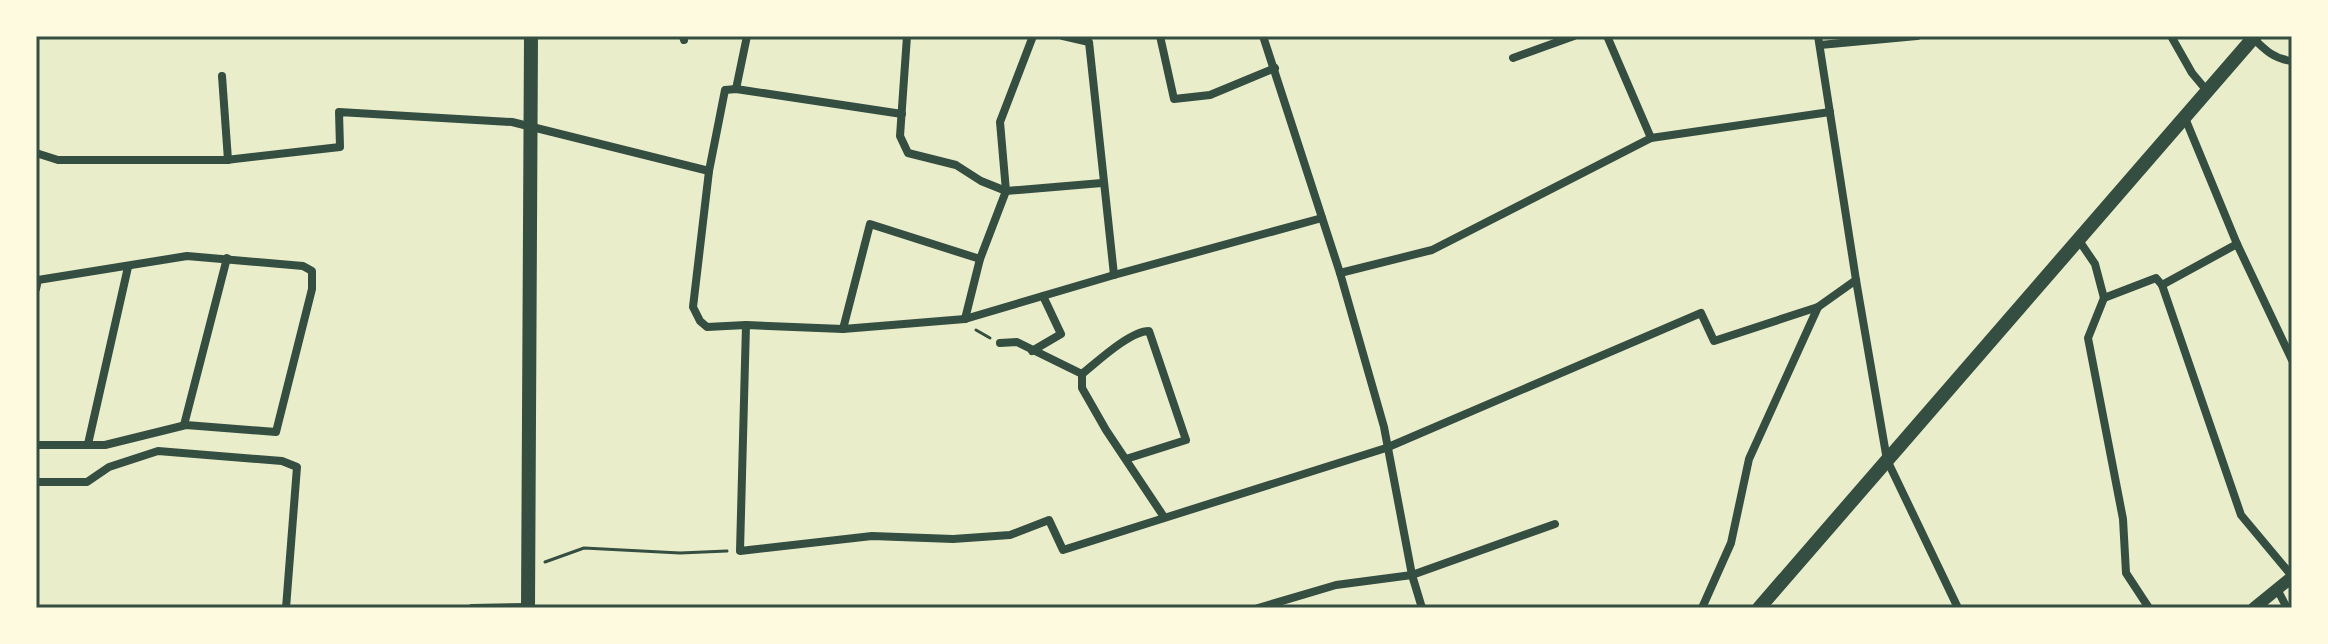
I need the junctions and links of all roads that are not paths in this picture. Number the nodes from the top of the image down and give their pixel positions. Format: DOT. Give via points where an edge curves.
graph roads {
  1 [pos="531,36"];
  2 [pos="747,36"];
  3 [pos="907,36"];
  4 [pos="1033,36"];
  5 [pos="1063,36"];
  6 [pos="1160,36"];
  7 [pos="1263,36"];
  8 [pos="1574,36"];
  9 [pos="1607,36"];
  10 [pos="1917,36"];
  11 [pos="2171,36"];
  12 [pos="2254,37"];
  13 [pos="1554,39"];
  14 [pos="1819,40"];
  15 [pos="1513,58"];
  16 [pos="2292,61"];
  17 [pos="1275,68"];
  18 [pos="222,76"];
  19 [pos="736,89"];
  20 [pos="2208,92"];
  21 [pos="1830,112"];
  22 [pos="902,114"];
  23 [pos="2185,118"];
  24 [pos="529,125"];
  25 [pos="1651,138"];
  26 [pos="36,153"];
  27 [pos="228,160"];
  28 [pos="709,171"];
  29 [pos="1102,183"];
  30 [pos="1006,191"];
  31 [pos="1322,218"];
  32 [pos="2078,239"];
  33 [pos="2237,244"];
  34 [pos="227,258"];
  35 [pos="980,259"];
  36 [pos="128,267"];
  37 [pos="1340,273"];
  38 [pos="1114,275"];
  39 [pos="1856,280"];
  40 [pos="2162,285"];
  41 [pos="36,289"];
  42 [pos="1043,296"];
  43 [pos="2104,298"];
  44 [pos="1818,307"];
  45 [pos="961,320"];
  46 [pos="746,325"];
  47 [pos="843,329"];
  48 [pos="2288,339"];
  49 [pos="1000,343"];
  50 [pos="1032,351"];
  51 [pos="2292,360"];
  52 [pos="1082,374"];
  53 [pos="184,425"];
  54 [pos="88,444"];
  55 [pos="36,445"];
  56 [pos="1386,448"];
  57 [pos="1126,459"];
  58 [pos="1887,460"];
  59 [pos="36,482"];
  60 [pos="1164,517"];
  61 [pos="1555,524"];
  62 [pos="1412,575"];
  63 [pos="2292,576"];
  64 [pos="2277,589"];
  65 [pos="286,608"];
  66 [pos="472,608"];
  67 [pos="528,608"];
  68 [pos="1258,608"];
  69 [pos="1422,608"];
  70 [pos="1702,608"];
  71 [pos="1759,608"];
  72 [pos="1958,608"];
  73 [pos="2149,608"];
  74 [pos="2254,608"];
  75 [pos="2287,608"];
  1 -- 24 [label="main road"];
  2 -- 19 [label="street"];
  3 -- 22 [label="street"];
  4 -- 30 [label="street" via="1000,122"];
  5 -- 29 [label="street" via="1089,42"];
  6 -- 17 [label="street" via="1174,99 1210,95"];
  7 -- 17 [label="street"];
  8 -- 13 [label="street"];
  9 -- 25 [label="street"];
  10 -- 14 [label="street"];
  11 -- 20 [label="street"];
  12 -- 16 [label="street" via="2268,53"];
  12 -- 20 [label="main road"];
  13 -- 15 [label="street"];
  14 -- 21 [label="street"];
  17 -- 31 [label="street"];
  18 -- 27 [label="street"];
  19 -- 22 [label="street"];
  19 -- 28 [label="street" via="725,90"];
  20 -- 23 [label="main road"];
  21 -- 25 [label="street"];
  21 -- 39 [label="street"];
  22 -- 30 [label="street" via="900,136 908,153 956,165"];
  23 -- 32 [label="main road"];
  23 -- 33 [label="street"];
  24 -- 27 [label="street" via="339,112 340,147"];
  24 -- 28 [label="street"];
  24 -- 67 [label="main road"];
  25 -- 37 [label="street" via="1432,250"];
  26 -- 27 [label="street" via="58,160"];
  28 -- 46 [label="street" via="693,307 707,327"];
  29 -- 30 [label="street"];
  29 -- 38 [label="street"];
  30 -- 35 [label="street"];
  31 -- 37 [label="street"];
  31 -- 38 [label="street"];
  32 -- 43 [label="street" via="2095,264"];
  32 -- 58 [label="main road"];
  33 -- 40 [label="street"];
  33 -- 48 [label="street"];
  34 -- 36 [label="street" via="187,256"];
  34 -- 53 [label="street"];
  34 -- 53 [label="street" via="312,271 276,432"];
  35 -- 45 [label="street"];
  35 -- 47 [label="street" via="870,224"];
  36 -- 41 [label="street" via="38,280"];
  36 -- 54 [label="street"];
  37 -- 56 [label="street"];
  38 -- 42 [label="street"];
  39 -- 44 [label="street"];
  39 -- 58 [label="street"];
  40 -- 43 [label="street" via="2156,278"];
  40 -- 63 [label="street" via="2241,515"];
  42 -- 45 [label="street"];
  42 -- 50 [label="street" via="1061,334"];
  43 -- 73 [label="street" via="2088,338 2123,519 2126,573"];
  44 -- 56 [label="street" via="1714,341 1701,313"];
  44 -- 70 [label="street" via="1749,459 1731,543"];
  45 -- 47 [label="street"];
  46 -- 47 [label="street"];
  46 -- 60 [label="street" via="740,551 872,536 1010,535 1049,520 1063,550"];
  48 -- 51 [label="street"];
  49 -- 50 [label="street" via="1017,342"];
  50 -- 52 [label="street"];
  52 -- 57 [label="street" via="1082,388"];
  52 -- 57 [label="street" via="1149,331 1186,440"];
  53 -- 54 [label="street" via="105,445"];
  54 -- 55 [label="street"];
  56 -- 60 [label="street"];
  56 -- 62 [label="street"];
  57 -- 60 [label="street"];
  58 -- 71 [label="main road"];
  58 -- 72 [label="street"];
  59 -- 65 [label="street" via="87,482 109,467 158,451 282,461 297,467"];
  61 -- 62 [label="street"];
  62 -- 68 [label="street" via="1336,585"];
  62 -- 69 [label="street"];
  63 -- 64 [label="street"];
  64 -- 74 [label="street"];
  64 -- 75 [label="street"];
  66 -- 67 [label="street"];
}
